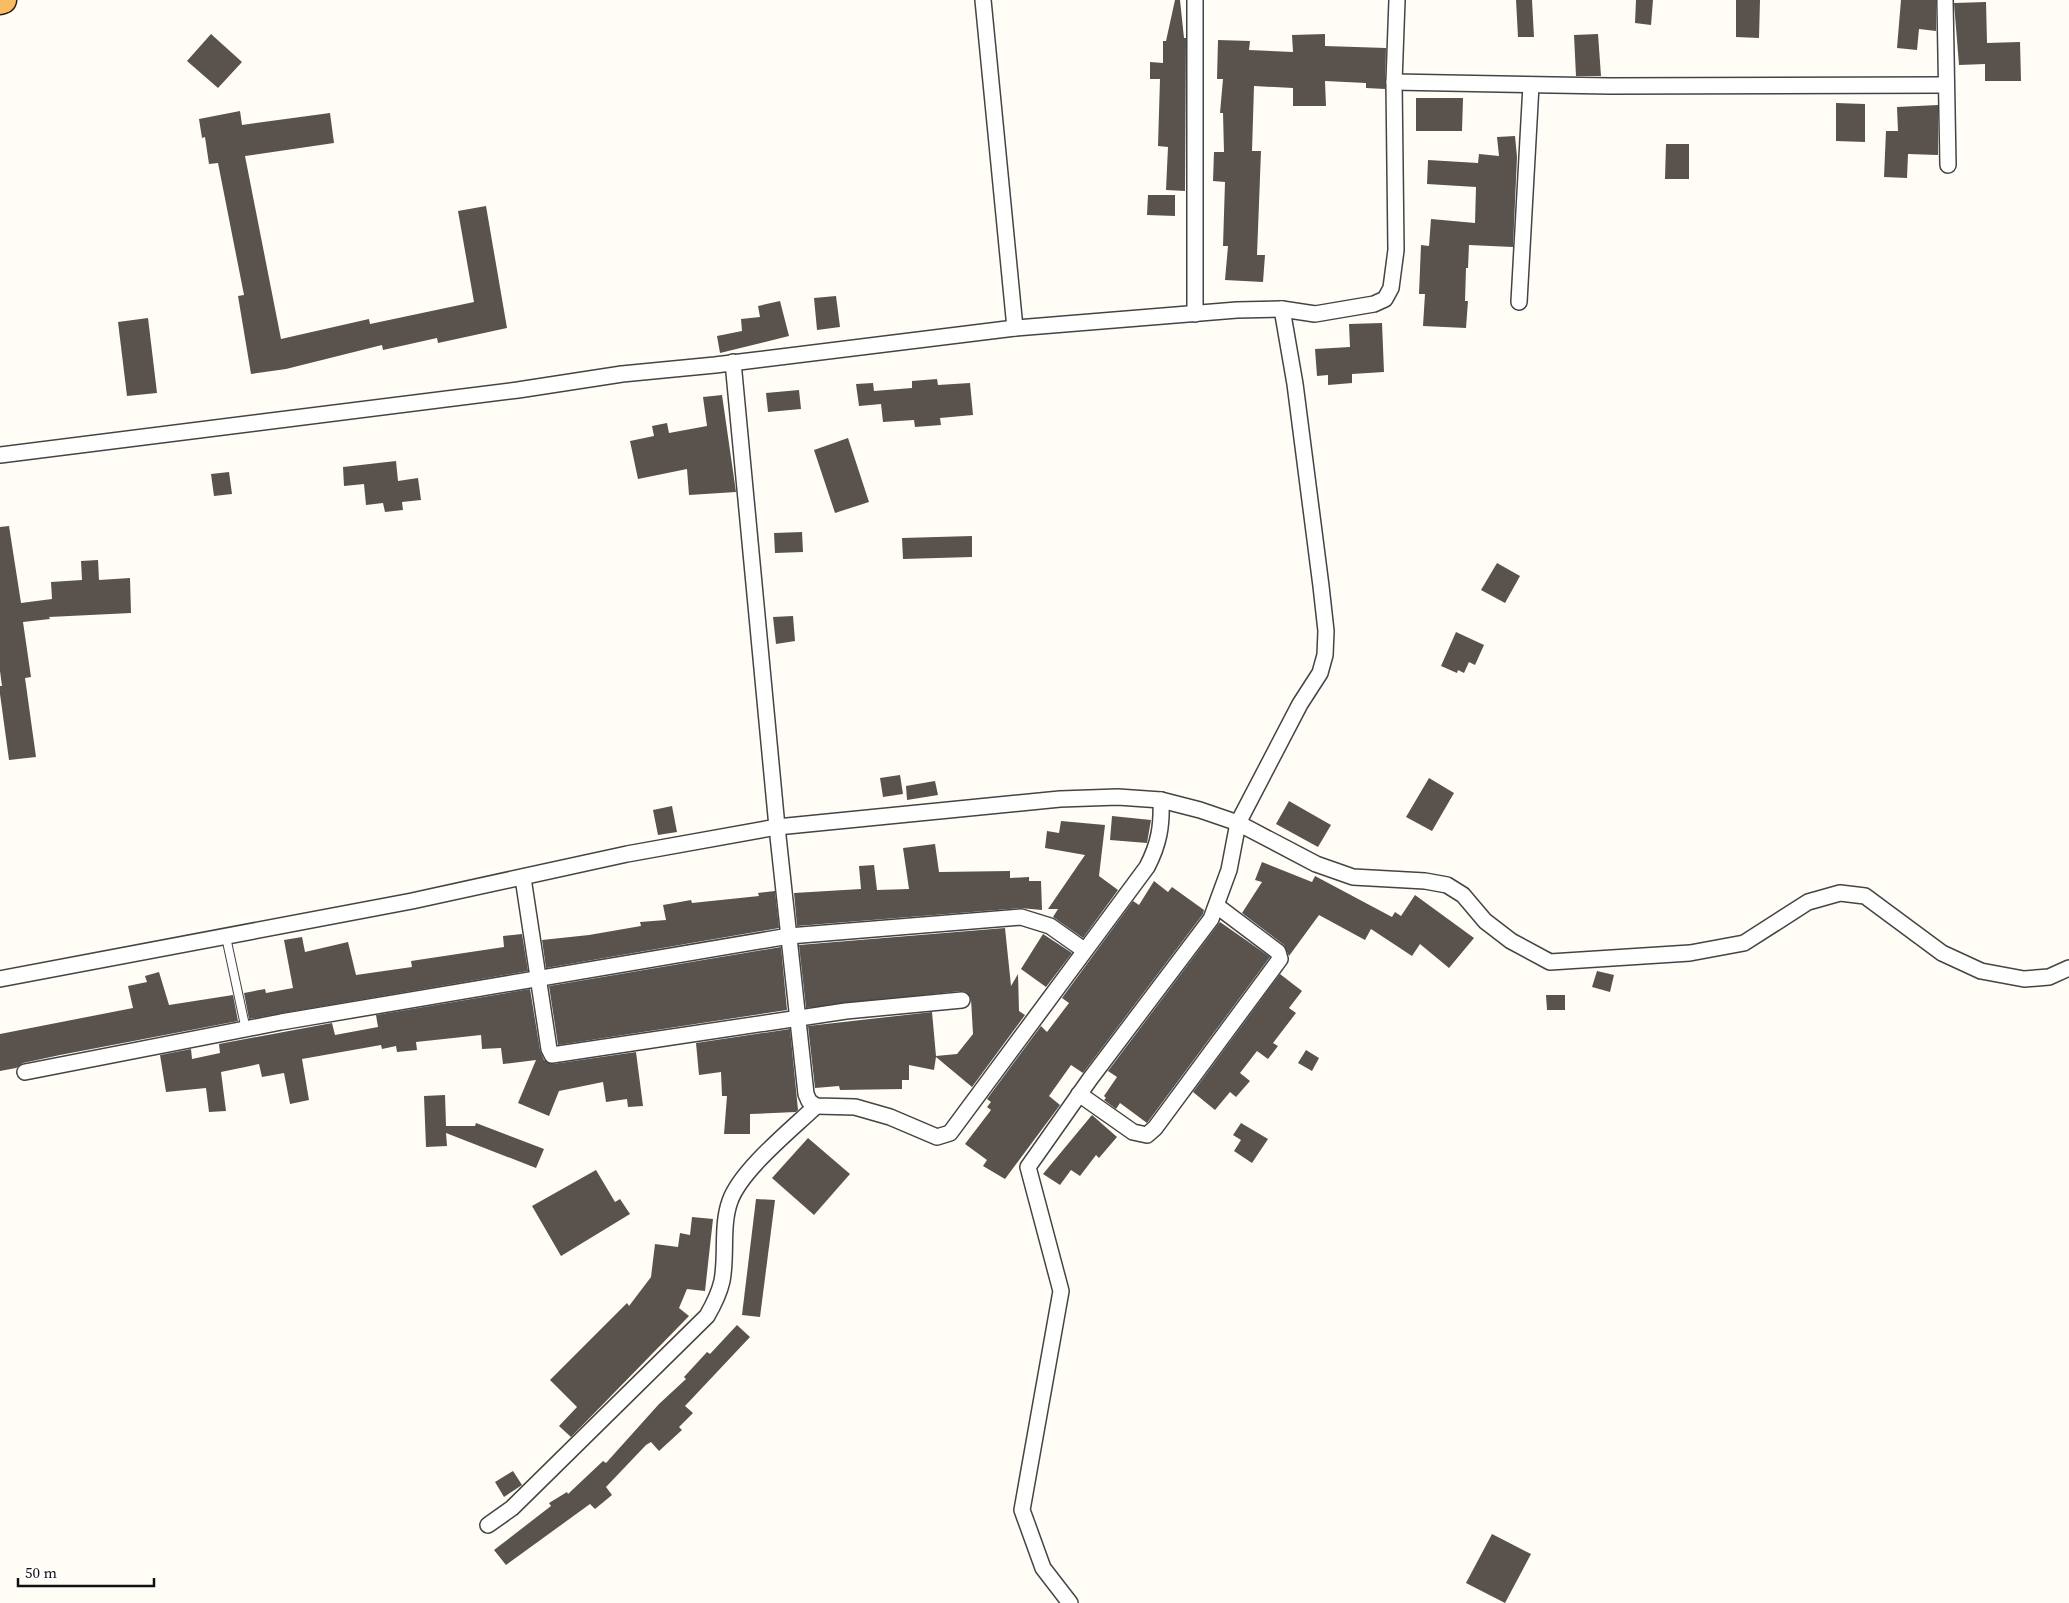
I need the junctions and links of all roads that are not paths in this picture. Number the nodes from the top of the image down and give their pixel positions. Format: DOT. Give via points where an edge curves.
graph roads {
  1 [pos="983,0"];
  2 [pos="1195,0"];
  3 [pos="1397,0"];
  4 [pos="1945,0"];
  5 [pos="1394,82"];
  6 [pos="1946,84"];
  7 [pos="1531,86"];
  8 [pos="1948,165"];
  9 [pos="1519,302"];
  10 [pos="1282,309"];
  11 [pos="1195,314"];
  12 [pos="1015,328"];
  13 [pos="732,362"];
  14 [pos="0,455"];
  15 [pos="1161,800"];
  16 [pos="1238,823"];
  17 [pos="777,828"];
  18 [pos="523,878"];
  19 [pos="1217,906"];
  20 [pos="789,936"];
  21 [pos="226,937"];
  22 [pos="1084,950"];
  23 [pos="2069,968"];
  24 [pos="0,979"];
  25 [pos="538,980"];
  26 [pos="962,1000"];
  27 [pos="797,1018"];
  28 [pos="246,1030"];
  29 [pos="25,1072"];
  30 [pos="1079,1094"];
  31 [pos="816,1106"];
  32 [pos="488,1525"];
  33 [pos="1070,1603"];
  1 -- 12 [label="street"];
  2 -- 11 [label="street"];
  3 -- 5 [label="street"];
  4 -- 6 [label="street"];
  5 -- 7 [label="street"];
  5 -- 10 [label="street" via="1396,250 1391,288 1385,299 1374,304 1315,314"];
  6 -- 7 [label="street"];
  6 -- 8 [label="street"];
  7 -- 9 [label="street"];
  10 -- 11 [label="street"];
  10 -- 16 [label="street" via="1321,586 1325,655 1320,673 1300,704"];
  11 -- 12 [label="street"];
  12 -- 13 [label="street"];
  13 -- 14 [label="street"];
  13 -- 17 [label="street"];
  15 -- 16 [label="street"];
  15 -- 17 [label="street" via="1060,799"];
  15 -- 22 [label="street" via="1162,828 1156,850 1147,867"];
  16 -- 19 [label="street" via="1229,870"];
  16 -- 23 [label="street" via="1316,864 1353,877 1447,885 1464,896 1485,921 1511,941 1550,962 1690,953 1744,944 1808,902 1840,893 1865,896 1942,953 1981,972 2024,979 2048,976"];
  17 -- 18 [label="street" via="627,854"];
  17 -- 20 [label="street"];
  18 -- 21 [label="street"];
  18 -- 25 [label="street"];
  19 -- 30 [label="street" via="1211,919"];
  19 -- 30 [label="street" via="1278,952 1280,959 1259,989 1147,1135 1133,1132"];
  20 -- 22 [label="street" via="1021,917 1050,926"];
  20 -- 25 [label="street"];
  20 -- 27 [label="street"];
  21 -- 24 [label="street"];
  21 -- 28 [label="lane"];
  22 -- 31 [label="street" via="957,1126 944,1136 932,1135 869,1110"];
  25 -- 27 [label="street" via="550,1053 555,1055"];
  25 -- 28 [label="street"];
  26 -- 27 [label="street"];
  27 -- 31 [label="street" via="806,1094"];
  28 -- 29 [label="street"];
  30 -- 33 [label="street" via="1028,1167 1061,1291 1022,1510 1043,1568"];
  31 -- 32 [label="street" via="735,1188 726,1222 722,1279 707,1316 519,1502"];
}
